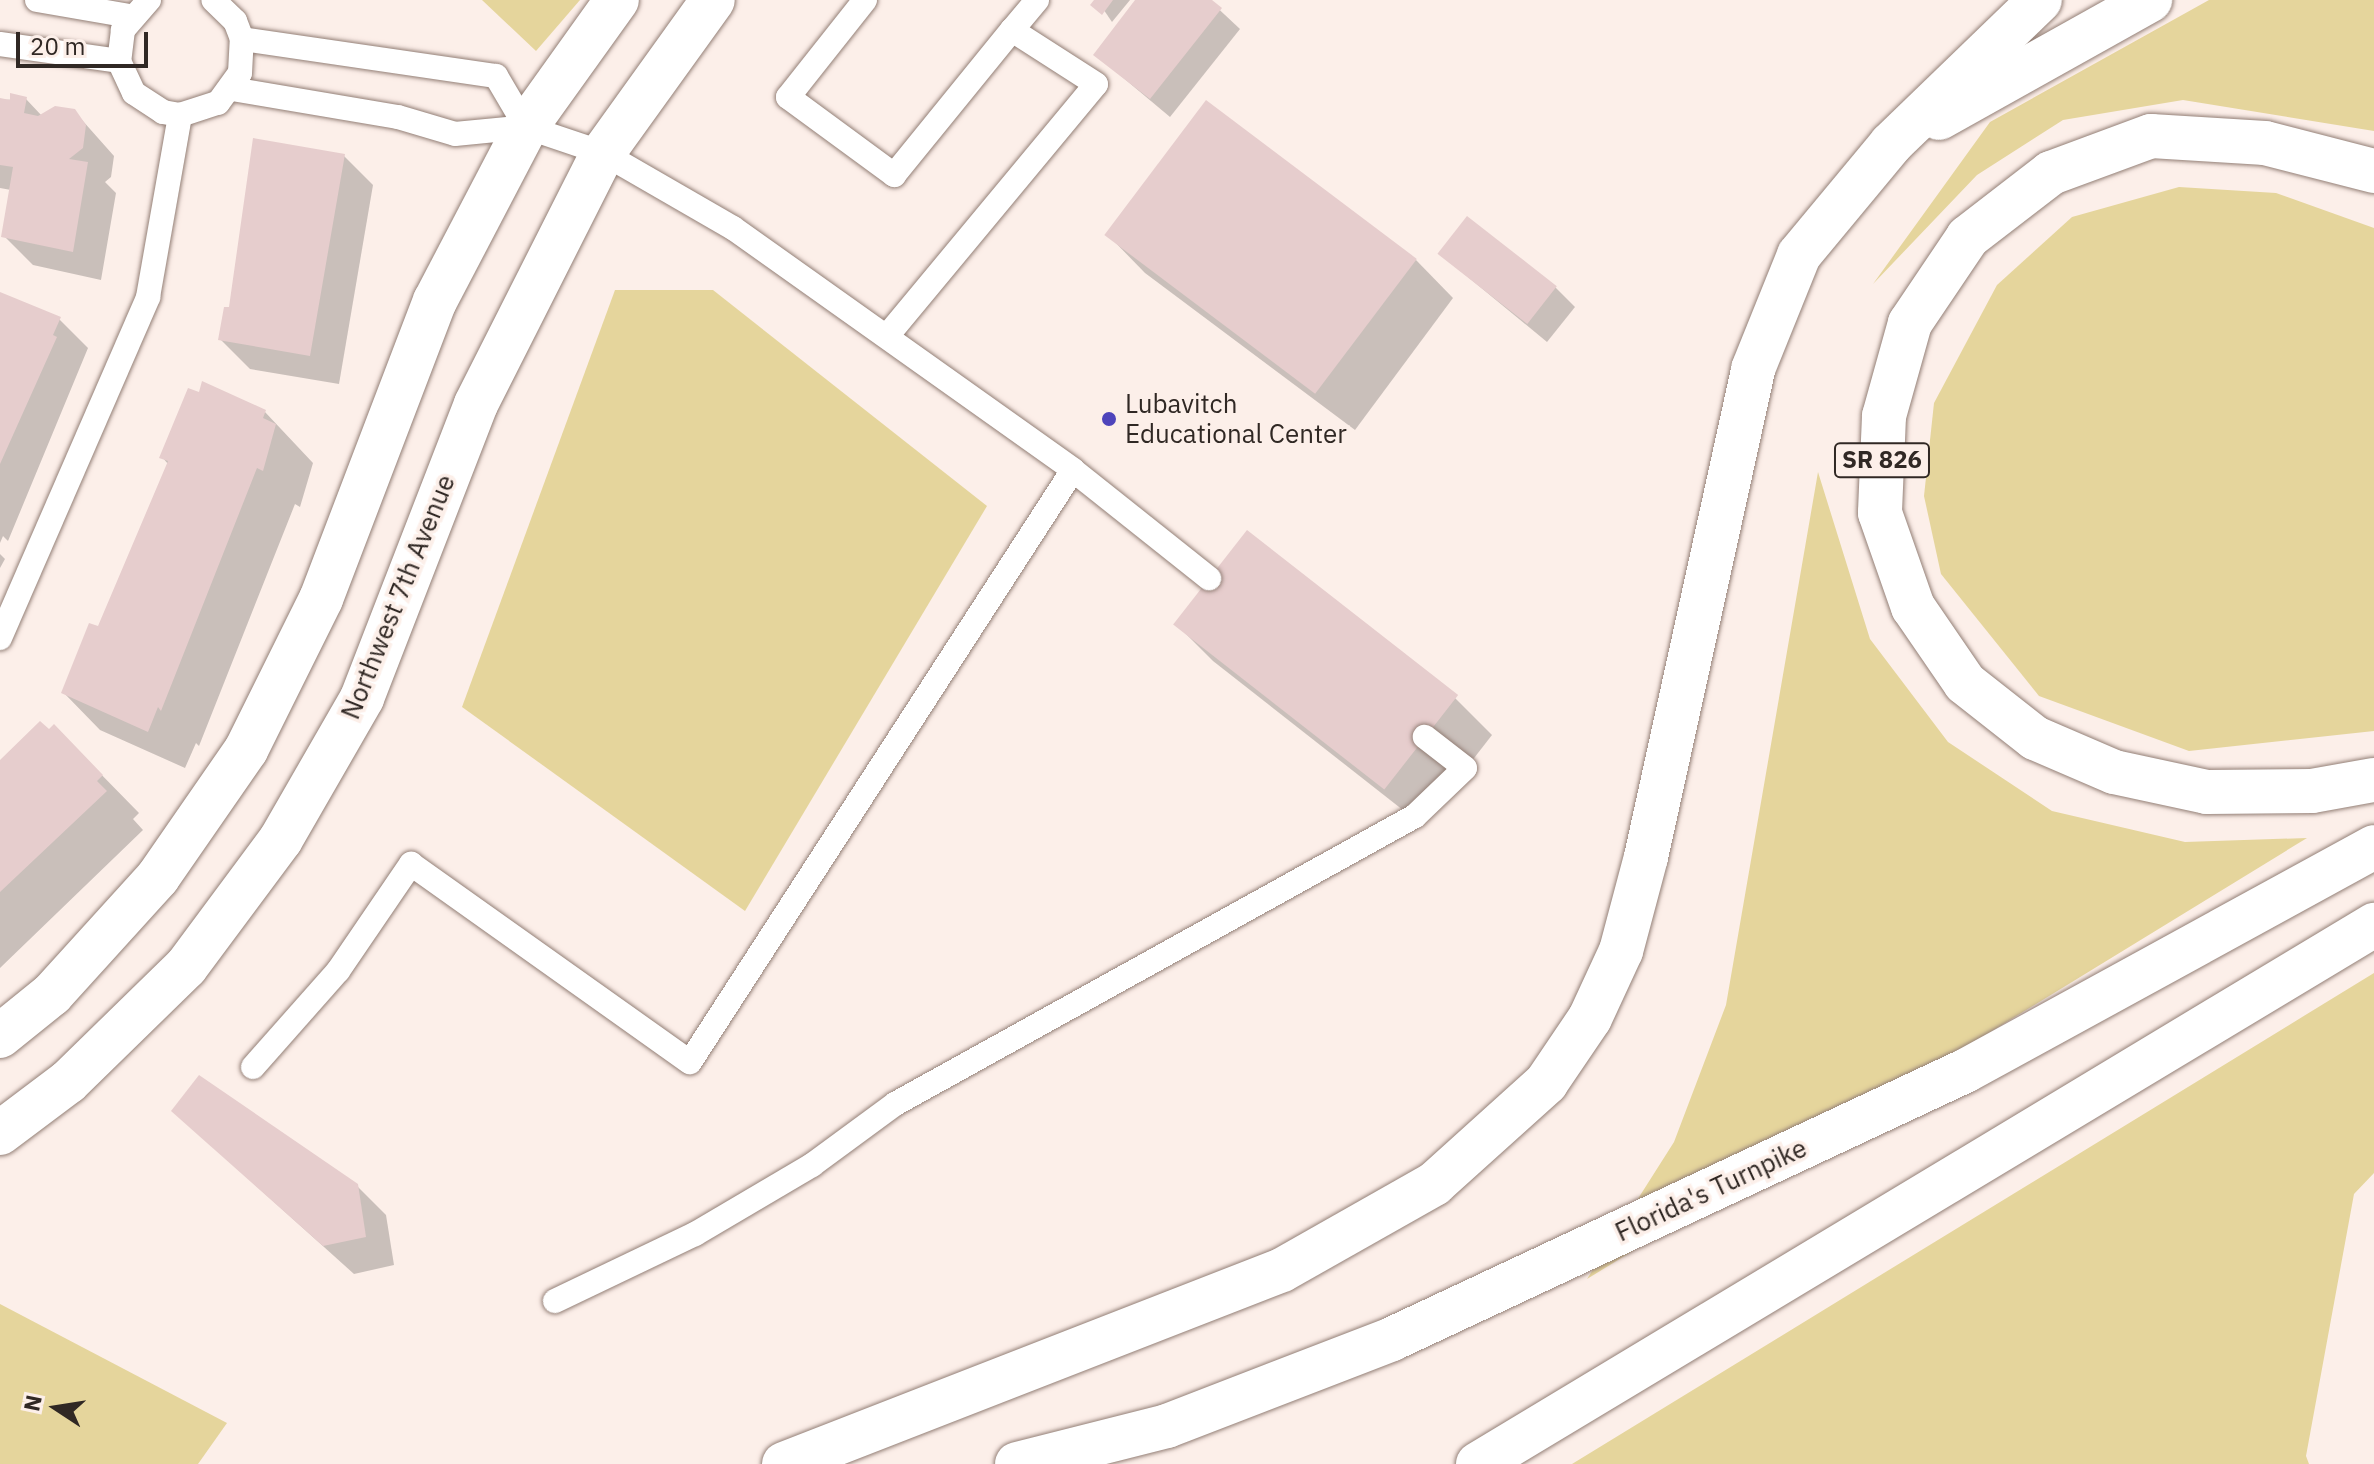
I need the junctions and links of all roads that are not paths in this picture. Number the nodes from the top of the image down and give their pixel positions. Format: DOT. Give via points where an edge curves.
graph roads {
  1 [pos="37,0"];
  2 [pos="213,0"];
  3 [pos="617,0"];
  4 [pos="713,0"];
  5 [pos="865,0"];
  6 [pos="1037,0"];
  7 [pos="2040,0"];
  8 [pos="2150,0"];
  9 [pos="140,8"];
  10 [pos="1012,30"];
  11 [pos="242,39"];
  12 [pos="0,44"];
  13 [pos="119,61"];
  14 [pos="232,89"];
  15 [pos="180,115"];
  16 [pos="526,127"];
  17 [pos="1891,144"];
  18 [pos="603,153"];
  19 [pos="2374,171"];
  20 [pos="887,336"];
  21 [pos="1073,470"];
  22 [pos="1209,578"];
  23 [pos="0,638"];
  24 [pos="1425,737"];
  25 [pos="2374,780"];
  26 [pos="2374,847"];
  27 [pos="2374,925"];
  28 [pos="0,1036"];
  29 [pos="253,1067"];
  30 [pos="0,1133"];
  31 [pos="555,1301"];
  32 [pos="784,1464"];
  33 [pos="1017,1464"];
  34 [pos="1478,1464"];
  1 -- 9 [label="lane"];
  2 -- 11 [label="lane" via="235,21"];
  3 -- 16 [label="main road"];
  4 -- 18 [label="main road, Northwest 7th Avenue"];
  5 -- 10 [label="lane" via="788,97 894,175"];
  6 -- 10 [label="lane"];
  7 -- 17 [label="main road"];
  8 -- 17 [label="main road"];
  9 -- 13 [label="lane"];
  10 -- 20 [label="lane" via="1096,84"];
  11 -- 14 [label="lane" via="240,73"];
  11 -- 16 [label="lane" via="496,76"];
  12 -- 13 [label="lane"];
  13 -- 15 [label="lane" via="134,93 155,109"];
  14 -- 15 [label="lane" via="218,103"];
  14 -- 16 [label="lane" via="398,117 455,134"];
  15 -- 23 [label="lane" via="148,297"];
  16 -- 18 [label="lane"];
  16 -- 28 [label="main road" via="435,301 376,443 321,599 246,750 158,877 52,994"];
  17 -- 32 [label="main road" via="1799,255 1753,369 1621,951 1590,1018 1546,1083 1434,1184 1294,1264"];
  18 -- 20 [label="lane" via="733,228"];
  18 -- 30 [label="main road, Northwest 7th Avenue" via="476,404 362,698 281,839 186,967 68,1082"];
  19 -- 25 [label="main road, SR 826" via="2265,143 2151,136 2051,173 1968,237 1910,323 1884,416 1880,513 1913,607 1965,683 2035,738 2114,772 2207,792 2312,791"];
  20 -- 21 [label="lane"];
  21 -- 22 [label="lane"];
  21 -- 29 [label="lane" via="690,1062 411,864 338,971"];
  24 -- 31 [label="lane" via="1465,768 1415,816 895,1104 812,1165 695,1234"];
  26 -- 33 [label="main road, Florida's Turnpike" via="1965,1071 1392,1339 1167,1426"];
  27 -- 34 [label="main road"];
}
